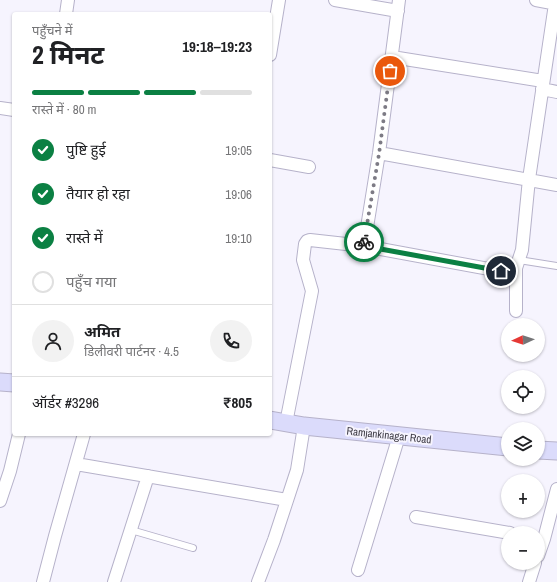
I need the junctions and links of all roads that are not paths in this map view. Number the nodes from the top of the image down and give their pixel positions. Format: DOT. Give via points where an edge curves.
graph roads {
  1 [pos="68,0"];
  2 [pos="279,0"];
  3 [pos="335,0"];
  4 [pos="536,0"];
  5 [pos="556,4"];
  6 [pos="398,5"];
  7 [pos="66,12"];
  8 [pos="272,43"];
  9 [pos="392,57"];
  10 [pos="543,85"];
  11 [pos="557,92"];
  12 [pos="0,108"];
  13 [pos="12,110"];
  14 [pos="379,154"];
  15 [pos="272,160"];
  16 [pos="309,167"];
  17 [pos="529,180"];
  18 [pos="557,185"];
  19 [pos="364,246"];
  20 [pos="519,260"];
  21 [pos="557,266"];
  22 [pos="516,274"];
  23 [pos="516,311"];
  24 [pos="0,382"];
  25 [pos="12,383"];
  26 [pos="278,422"];
  27 [pos="304,426"];
  28 [pos="19,436"];
  29 [pos="83,436"];
  30 [pos="399,436"];
  31 [pos="501,446"];
  32 [pos="545,450"];
  33 [pos="557,451"];
  34 [pos="76,464"];
  35 [pos="148,476"];
  36 [pos="557,489"];
  37 [pos="1,498"];
  38 [pos="287,500"];
  39 [pos="416,517"];
  40 [pos="545,526"];
  41 [pos="130,530"];
  42 [pos="501,531"];
  43 [pos="193,548"];
  44 [pos="358,570"];
  45 [pos="533,570"];
  46 [pos="43,582"];
  47 [pos="114,582"];
  48 [pos="258,582"];
  49 [pos="529,582"];
  1 -- 7 [label="street"];
  2 -- 8 [label="street"];
  3 -- 6 [label="street"];
  4 -- 5 [label="street"];
  5 -- 10 [label="street"];
  6 -- 9 [label="street"];
  9 -- 10 [label="street"];
  9 -- 14 [label="street"];
  10 -- 11 [label="street"];
  10 -- 17 [label="street"];
  12 -- 13 [label="street"];
  14 -- 17 [label="street"];
  14 -- 19 [label="street"];
  15 -- 16 [label="street"];
  17 -- 18 [label="street"];
  17 -- 20 [label="street"];
  19 -- 22 [label="street"];
  19 -- 26 [label="street" via="310,240 305,244 303,260 312,291"];
  20 -- 21 [label="lane"];
  20 -- 22 [label="street"];
  22 -- 23 [label="street"];
  24 -- 25 [label="street"];
  26 -- 27 [label="street, Ramjankinagar Road"];
  27 -- 30 [label="street, Ramjankinagar Road"];
  27 -- 38 [label="street" via="297,470"];
  28 -- 37 [label="street"];
  29 -- 34 [label="street"];
  30 -- 31 [label="street, Ramjankinagar Road"];
  30 -- 44 [label="street"];
  32 -- 33 [label="street"];
  34 -- 35 [label="street"];
  34 -- 46 [label="street"];
  35 -- 38 [label="street"];
  35 -- 41 [label="street"];
  36 -- 40 [label="street"];
  38 -- 48 [label="street"];
  39 -- 42 [label="street"];
  41 -- 43 [label="lane"];
  41 -- 47 [label="street"];
  45 -- 49 [label="street"];
}
